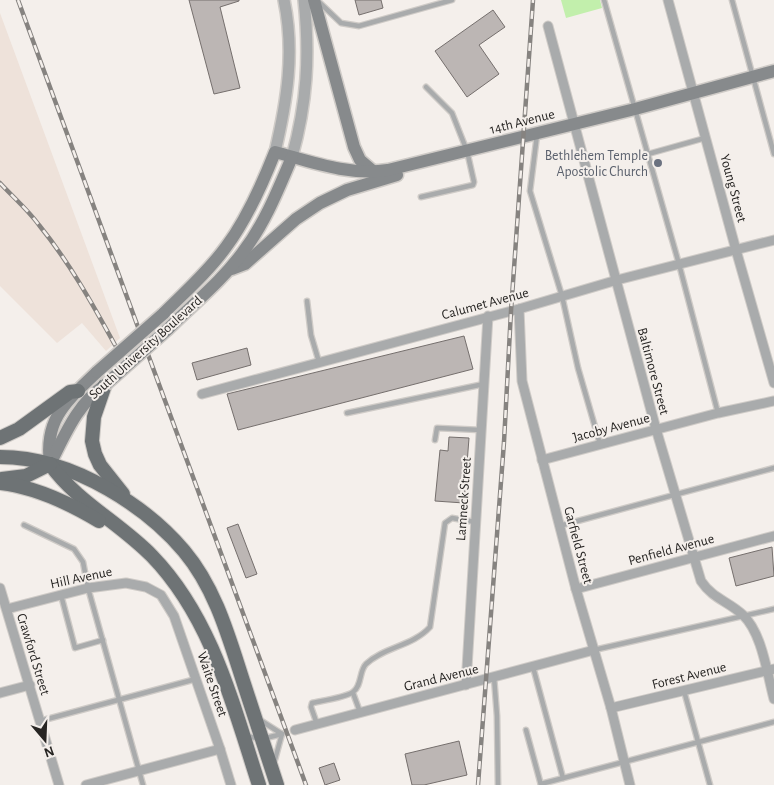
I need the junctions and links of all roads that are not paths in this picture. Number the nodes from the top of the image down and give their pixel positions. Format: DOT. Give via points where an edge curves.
graph roads {
  1 [pos="284,0"];
  2 [pos="304,0"];
  3 [pos="315,0"];
  4 [pos="452,0"];
  5 [pos="604,0"];
  6 [pos="668,0"];
  7 [pos="732,0"];
  8 [pos="548,26"];
  9 [pos="774,71"];
  10 [pos="752,77"];
  11 [pos="426,87"];
  12 [pos="694,93"];
  13 [pos="635,109"];
  14 [pos="576,123"];
  15 [pos="537,133"];
  16 [pos="706,138"];
  17 [pos="467,151"];
  18 [pos="275,152"];
  19 [pos="648,154"];
  20 [pos="774,154"];
  21 [pos="292,157"];
  22 [pos="405,166"];
  23 [pos="374,172"];
  24 [pos="421,197"];
  25 [pos="774,240"];
  26 [pos="736,250"];
  27 [pos="679,264"];
  28 [pos="228,271"];
  29 [pos="617,280"];
  30 [pos="562,296"];
  31 [pos="306,301"];
  32 [pos="519,309"];
  33 [pos="488,316"];
  34 [pos="318,362"];
  35 [pos="774,383"];
  36 [pos="484,384"];
  37 [pos="105,385"];
  38 [pos="78,391"];
  39 [pos="202,394"];
  40 [pos="774,401"];
  41 [pos="347,413"];
  42 [pos="718,413"];
  43 [pos="656,429"];
  44 [pos="481,430"];
  45 [pos="0,438"];
  46 [pos="436,440"];
  47 [pos="600,444"];
  48 [pos="0,457"];
  49 [pos="542,460"];
  50 [pos="50,464"];
  51 [pos="774,468"];
  52 [pos="0,481"];
  53 [pos="675,494"];
  54 [pos="126,499"];
  55 [pos="475,522"];
  56 [pos="24,525"];
  57 [pos="559,526"];
  58 [pos="127,535"];
  59 [pos="774,536"];
  60 [pos="693,557"];
  61 [pos="0,588"];
  62 [pos="88,588"];
  63 [pos="576,589"];
  64 [pos="61,595"];
  65 [pos="161,595"];
  66 [pos="7,609"];
  67 [pos="774,609"];
  68 [pos="743,615"];
  69 [pos="102,640"];
  70 [pos="594,650"];
  71 [pos="533,667"];
  72 [pos="770,670"];
  73 [pos="494,677"];
  74 [pos="196,679"];
  75 [pos="30,685"];
  76 [pos="466,685"];
  77 [pos="684,691"];
  78 [pos="0,693"];
  79 [pos="353,693"];
  80 [pos="774,699"];
  81 [pos="119,700"];
  82 [pos="611,708"];
  83 [pos="360,712"];
  84 [pos="255,718"];
  85 [pos="40,721"];
  86 [pos="774,722"];
  87 [pos="317,724"];
  88 [pos="295,730"];
  89 [pos="526,730"];
  90 [pos="282,734"];
  91 [pos="243,735"];
  92 [pos="262,739"];
  93 [pos="697,742"];
  94 [pos="220,748"];
  95 [pos="624,762"];
  96 [pos="272,769"];
  97 [pos="140,772"];
  98 [pos="563,778"];
  99 [pos="541,784"];
  100 [pos="59,785"];
  101 [pos="86,785"];
  102 [pos="143,785"];
  103 [pos="232,785"];
  104 [pos="259,785"];
  105 [pos="278,785"];
  106 [pos="498,785"];
  107 [pos="630,785"];
  108 [pos="710,785"];
  1 -- 18 [label="street, South University Boulevard" via="289,82"];
  2 -- 21 [label="street, South University Boulevard" via="308,44 306,87"];
  3 -- 4 [label="lane" via="341,23 359,26"];
  3 -- 23 [label="main road" via="354,147 360,160"];
  5 -- 13 [label="lane"];
  6 -- 12 [label="street, Young Street"];
  7 -- 10 [label="lane"];
  8 -- 14 [label="street, Baltimore Street"];
  9 -- 10 [label="main road, 14th Avenue"];
  10 -- 12 [label="main road, 14th Avenue"];
  10 -- 20 [label="lane"];
  11 -- 17 [label="lane" via="452,114"];
  12 -- 13 [label="main road, 14th Avenue"];
  12 -- 16 [label="street, Young Street"];
  13 -- 14 [label="main road, 14th Avenue"];
  13 -- 19 [label="lane"];
  14 -- 15 [label="main road, 14th Avenue"];
  14 -- 29 [label="street, Baltimore Street"];
  15 -- 17 [label="main road, 14th Avenue"];
  15 -- 30 [label="lane" via="530,192"];
  16 -- 19 [label="lane"];
  16 -- 26 [label="street, Young Street"];
  17 -- 22 [label="main road, 14th Avenue"];
  17 -- 24 [label="lane" via="473,185"];
  18 -- 21 [label="main road, 14th Avenue"];
  18 -- 38 [label="main road, South University Boulevard, bridge" via="255,198 226,247 195,282"];
  19 -- 27 [label="lane"];
  21 -- 23 [label="main road, 14th Avenue" via="338,169"];
  21 -- 28 [label="main road, South University Boulevard" via="268,213"];
  22 -- 23 [label="main road, 14th Avenue"];
  22 -- 28 [label="main road" via="396,176 347,190 320,203 296,219 245,264"];
  25 -- 26 [label="street, Calumet Avenue"];
  26 -- 27 [label="street, Calumet Avenue"];
  26 -- 35 [label="street, Young Street"];
  27 -- 29 [label="street, Calumet Avenue"];
  27 -- 42 [label="lane"];
  28 -- 37 [label="main road, South University Boulevard, bridge"];
  29 -- 30 [label="street, Calumet Avenue"];
  29 -- 43 [label="street, Baltimore Street"];
  30 -- 32 [label="street, Calumet Avenue"];
  30 -- 47 [label="lane"];
  31 -- 34 [label="lane"];
  32 -- 33 [label="street, Calumet Avenue"];
  32 -- 49 [label="street, Garfield Street" via="522,381"];
  33 -- 34 [label="street, Calumet Avenue"];
  33 -- 36 [label="street, Lamneck Street"];
  34 -- 39 [label="street, Calumet Avenue"];
  36 -- 41 [label="lane"];
  36 -- 44 [label="street, Lamneck Street"];
  37 -- 50 [label="main road, South University Boulevard" via="84,402"];
  37 -- 54 [label="main road" via="94,417 92,441 100,465"];
  38 -- 45 [label="main road" via="70,392 20,429"];
  38 -- 50 [label="main road, South University Boulevard" via="51,427"];
  40 -- 42 [label="street, Jacoby Avenue"];
  42 -- 43 [label="street, Jacoby Avenue"];
  43 -- 47 [label="street, Jacoby Avenue"];
  43 -- 53 [label="street, Baltimore Street"];
  44 -- 46 [label="lane" via="437,428"];
  44 -- 55 [label="street, Lamneck Street"];
  47 -- 49 [label="street, Jacoby Avenue"];
  48 -- 50 [label="main road"];
  49 -- 57 [label="street, Garfield Street"];
  50 -- 52 [label="main road" via="26,476"];
  50 -- 54 [label="main road" via="79,474"];
  50 -- 58 [label="main road" via="70,488"];
  51 -- 53 [label="lane"];
  52 -- 58 [label="main road" via="42,493"];
  53 -- 57 [label="lane"];
  53 -- 60 [label="street, Baltimore Street"];
  54 -- 84 [label="main road" via="171,537 206,583 226,629"];
  55 -- 76 [label="street, Lamneck Street"];
  55 -- 79 [label="lane" via="452,518 445,523 430,627 423,635 365,666"];
  56 -- 62 [label="lane" via="74,548 83,562"];
  57 -- 63 [label="street, Garfield Street"];
  58 -- 91 [label="main road" via="154,558 194,611 211,646"];
  59 -- 60 [label="street, Penfield Avenue"];
  60 -- 63 [label="street, Penfield Avenue"];
  60 -- 68 [label="street, Baltimore Street" via="708,592"];
  61 -- 66 [label="street, Crawford Street"];
  62 -- 64 [label="street, Hill Avenue"];
  62 -- 65 [label="street, Hill Avenue" via="126,582"];
  62 -- 69 [label="lane"];
  63 -- 70 [label="street, Garfield Street"];
  64 -- 66 [label="street, Hill Avenue"];
  64 -- 69 [label="lane" via="75,648"];
  65 -- 74 [label="street, Waite Street" via="174,616"];
  66 -- 75 [label="street, Crawford Street"];
  67 -- 68 [label="lane"];
  68 -- 70 [label="lane"];
  68 -- 72 [label="street, Baltimore Street" via="752,625"];
  69 -- 81 [label="lane"];
  70 -- 71 [label="street, Grand Avenue"];
  70 -- 82 [label="street, Garfield Street"];
  71 -- 73 [label="street, Grand Avenue"];
  71 -- 98 [label="lane"];
  72 -- 77 [label="street, Forest Avenue"];
  72 -- 80 [label="street, Baltimore Street"];
  73 -- 76 [label="street, Grand Avenue"];
  73 -- 106 [label="lane"];
  74 -- 81 [label="lane"];
  74 -- 94 [label="street, Waite Street"];
  75 -- 78 [label="street"];
  75 -- 85 [label="street, Crawford Street"];
  76 -- 83 [label="street, Grand Avenue"];
  77 -- 82 [label="street, Forest Avenue"];
  77 -- 93 [label="lane"];
  79 -- 83 [label="lane"];
  79 -- 87 [label="lane" via="312,703"];
  81 -- 85 [label="lane"];
  81 -- 97 [label="lane"];
  82 -- 95 [label="street, Garfield Street"];
  83 -- 87 [label="street, Grand Avenue"];
  84 -- 90 [label="lane"];
  84 -- 92 [label="main road"];
  85 -- 100 [label="street, Crawford Street"];
  86 -- 93 [label="lane"];
  87 -- 88 [label="street, Grand Avenue"];
  89 -- 99 [label="lane"];
  90 -- 92 [label="lane"];
  90 -- 96 [label="lane"];
  91 -- 92 [label="lane"];
  91 -- 104 [label="main road"];
  92 -- 96 [label="main road"];
  93 -- 95 [label="lane"];
  93 -- 108 [label="lane"];
  94 -- 97 [label="street"];
  94 -- 103 [label="street, Waite Street"];
  95 -- 98 [label="lane"];
  95 -- 107 [label="street, Garfield Street"];
  96 -- 105 [label="main road"];
  97 -- 101 [label="street"];
  97 -- 102 [label="lane"];
  98 -- 99 [label="lane"];
}
